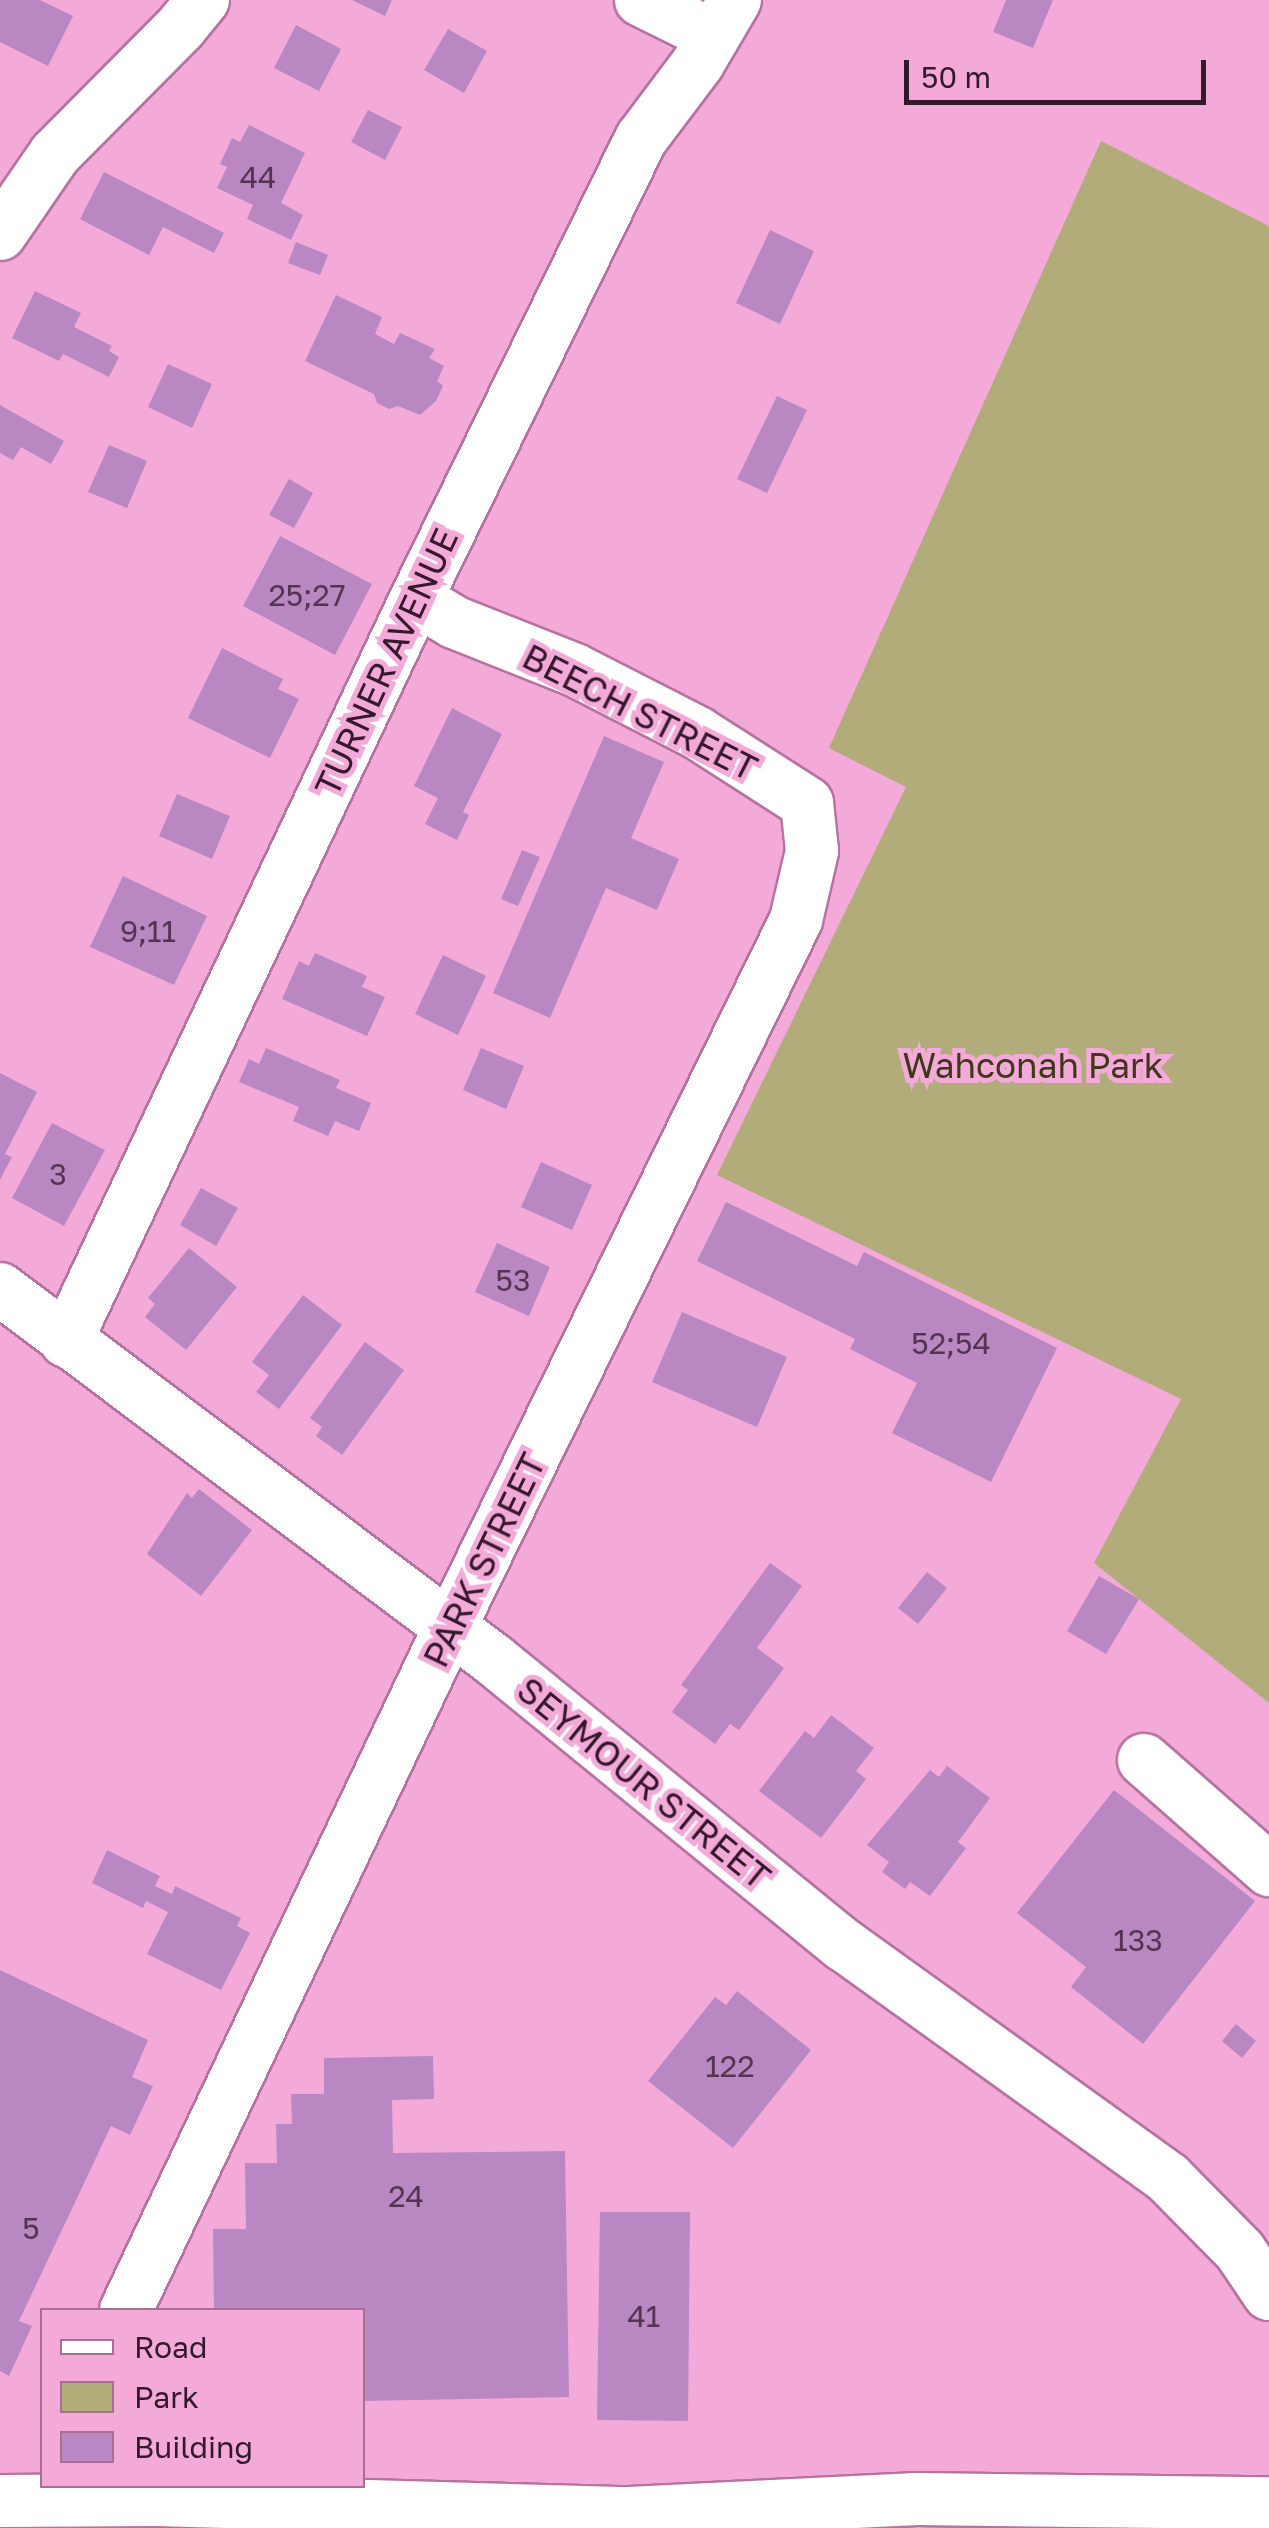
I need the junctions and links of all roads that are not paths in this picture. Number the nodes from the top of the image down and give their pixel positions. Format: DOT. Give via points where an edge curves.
graph roads {
  1 [pos="203,0"];
  2 [pos="640,0"];
  3 [pos="724,18"];
  4 [pos="0,234"];
  5 [pos="416,599"];
  6 [pos="807,803"];
  7 [pos="0,1289"];
  8 [pos="66,1341"];
  9 [pos="450,1627"];
  10 [pos="1144,1760"];
  11 [pos="1269,1870"];
  12 [pos="1268,2288"];
  13 [pos="127,2308"];
  14 [pos="26,2496"];
  15 [pos="1269,2503"];
  16 [pos="917,2514"];
  1 -- 4 [label="street" via="55,154"];
  2 -- 3 [label="street"];
  3 -- 5 [label="street, TURNER AVENUE" via="641,139"];
  5 -- 6 [label="street, BEECH STREET" via="698,733"];
  5 -- 8 [label="street, TURNER AVENUE"];
  6 -- 9 [label="street, PARK STREET" via="812,851 796,920"];
  7 -- 8 [label="street, SEYMOUR STREET"];
  8 -- 9 [label="street, SEYMOUR STREET"];
  9 -- 12 [label="street, SEYMOUR STREET" via="844,1945 1168,2178"];
  9 -- 13 [label="street, PARK STREET"];
  10 -- 11 [label="street"];
  14 -- 16 [label="street"];
  15 -- 16 [label="street"];
}
